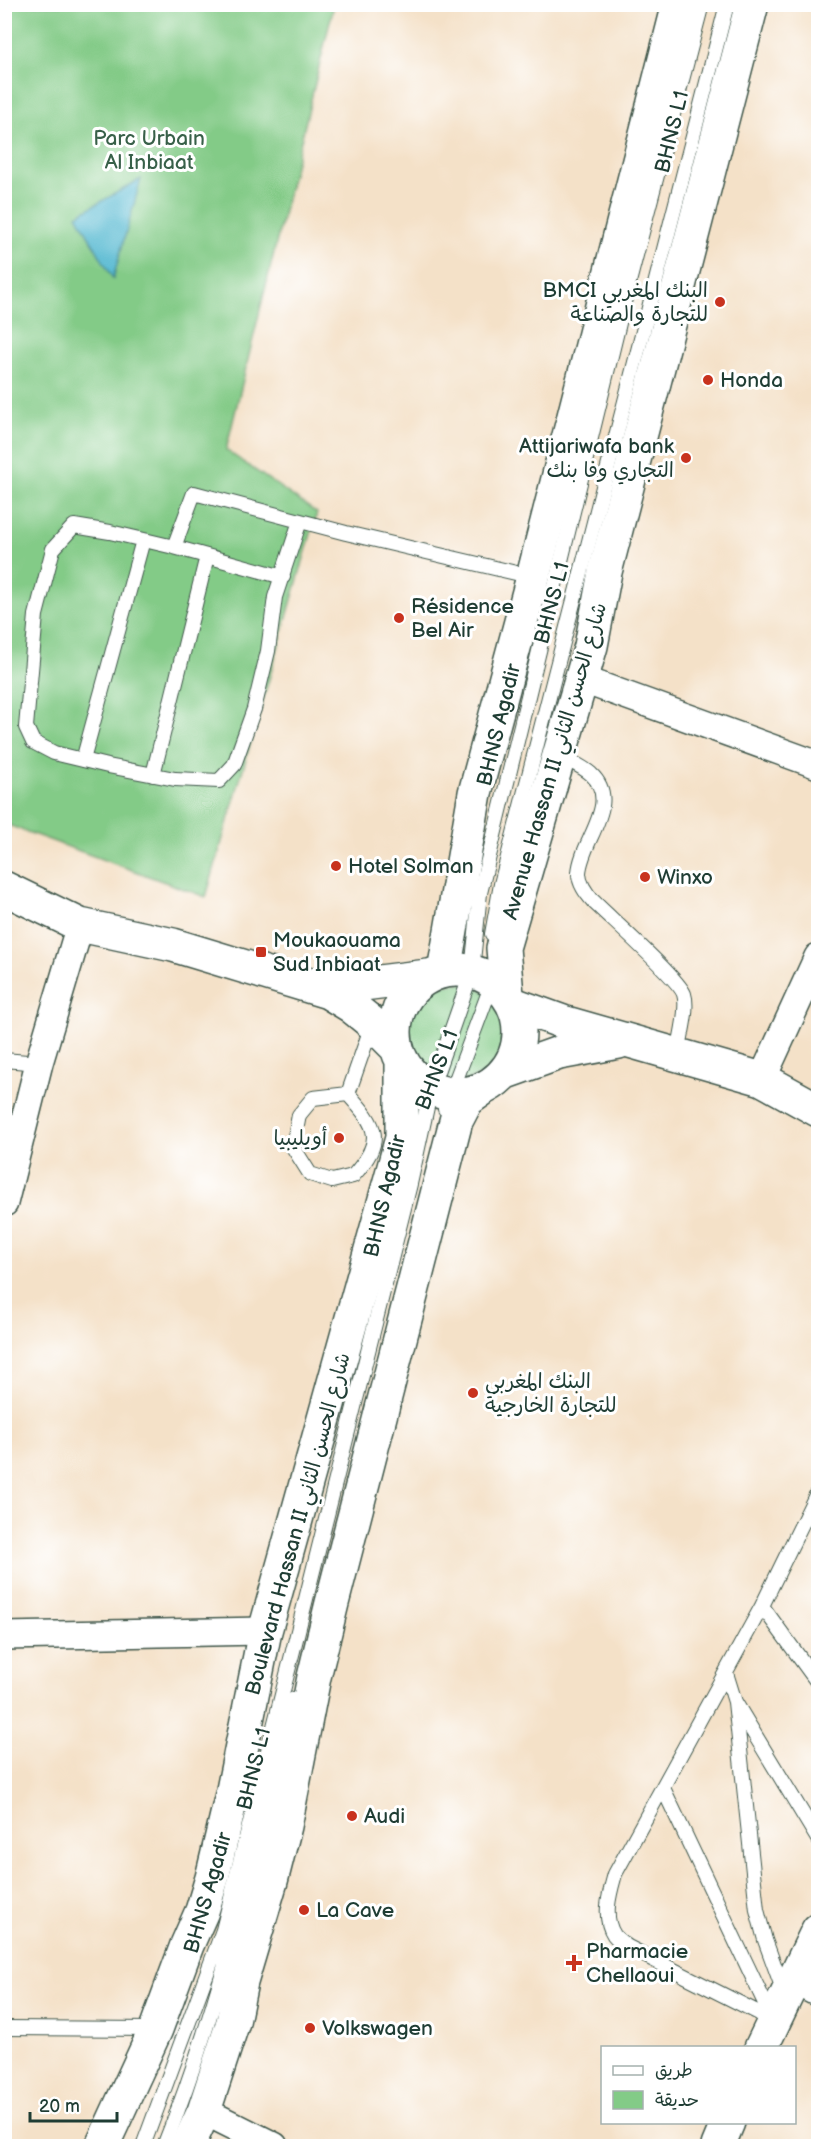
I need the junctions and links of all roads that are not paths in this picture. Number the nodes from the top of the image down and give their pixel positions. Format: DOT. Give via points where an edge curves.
graph roads {
  1 [pos="679,4"];
  2 [pos="702,4"];
  3 [pos="727,4"];
  4 [pos="752,4"];
  5 [pos="300,521"];
  6 [pos="143,540"];
  7 [pos="174,547"];
  8 [pos="207,556"];
  9 [pos="283,576"];
  10 [pos="533,577"];
  11 [pos="581,679"];
  12 [pos="559,755"];
  13 [pos="83,760"];
  14 [pos="819,765"];
  15 [pos="153,775"];
  16 [pos="4,888"];
  17 [pos="80,925"];
  18 [pos="819,957"];
  19 [pos="302,983"];
  20 [pos="476,983"];
  21 [pos="372,1023"];
  22 [pos="626,1041"];
  23 [pos="678,1054"];
  24 [pos="399,1055"];
  25 [pos="4,1060"];
  26 [pos="39,1063"];
  27 [pos="762,1079"];
  28 [pos="348,1094"];
  29 [pos="462,1094"];
  30 [pos="819,1110"];
  31 [pos="423,1188"];
  32 [pos="4,1203"];
  33 [pos="412,1233"];
  34 [pos="384,1346"];
  35 [pos="819,1491"];
  36 [pos="762,1606"];
  37 [pos="265,1631"];
  38 [pos="4,1636"];
  39 [pos="726,1673"];
  40 [pos="819,1683"];
  41 [pos="735,1702"];
  42 [pos="663,1788"];
  43 [pos="819,1839"];
  44 [pos="819,1930"];
  45 [pos="786,2007"];
  46 [pos="4,2028"];
  47 [pos="156,2029"];
  48 [pos="204,2111"];
  49 [pos="727,2124"];
  50 [pos="102,2146"];
  51 [pos="143,2146"];
  52 [pos="164,2146"];
  53 [pos="188,2146"];
  54 [pos="274,2146"];
  55 [pos="718,2146"];
  1 -- 10 [label="street"];
  2 -- 20 [label="lane, BHNS Agadir" via="629,282 480,893"];
  3 -- 20 [label="lane, BHNS L1"];
  4 -- 11 [label="street, Avenue Hassan II شارع الحسن الثاني" via="605,572"];
  5 -- 7 [label="lane" via="194,492"];
  5 -- 9 [label="lane"];
  5 -- 10 [label="lane"];
  6 -- 7 [label="lane"];
  6 -- 13 [label="lane"];
  6 -- 13 [label="lane" via="74,526 53,549 36,615 26,727 33,742 54,753"];
  7 -- 8 [label="lane"];
  8 -- 9 [label="lane"];
  8 -- 15 [label="lane"];
  9 -- 15 [label="lane" via="275,597 268,651 254,709 234,765 219,781"];
  10 -- 20 [label="street" via="475,793"];
  11 -- 12 [label="street, Avenue Hassan II شارع الحسن الثاني"];
  11 -- 14 [label="street"];
  12 -- 20 [label="street, Avenue Hassan II شارع الحسن الثاني" via="502,948"];
  12 -- 23 [label="lane" via="590,773 603,800 579,874 583,889 671,976 684,994"];
  13 -- 15 [label="lane"];
  16 -- 17 [label="street"];
  17 -- 19 [label="street" via="174,945"];
  17 -- 26 [label="street"];
  18 -- 27 [label="street"];
  19 -- 20 [label="street"];
  19 -- 21 [label="street" via="349,1003"];
  20 -- 22 [label="street" via="563,1022"];
  20 -- 24 [label="street" via="415,986 397,1014 394,1030"];
  20 -- 29 [label="lane, BHNS Agadir"];
  20 -- 29 [label="lane, BHNS L1"];
  20 -- 29 [label="street" via="517,1015 519,1035 515,1054"];
  21 -- 24 [label="street"];
  21 -- 28 [label="lane"];
  22 -- 23 [label="street"];
  22 -- 29 [label="street" via="559,1053"];
  23 -- 27 [label="street"];
  24 -- 29 [label="street" via="415,1078"];
  24 -- 37 [label="street, Boulevard Hassan II شارع الحسن الثاني" via="402,1138"];
  25 -- 26 [label="lane"];
  26 -- 32 [label="street"];
  27 -- 30 [label="street"];
  28 -- 28 [label="lane" via="313,1098 299,1115 293,1148 310,1174 332,1181 353,1176 372,1151 375,1131 369,1117"];
  29 -- 48 [label="street" via="467,1100 456,1121 314,1677 285,1826 233,2022"];
  29 -- 51 [label="lane, BHNS Agadir" via="410,1184 223,1930"];
  31 -- 33 [label="lane"];
  34 -- 52 [label="lane, BHNS L1" via="224,1972"];
  35 -- 36 [label="lane"];
  36 -- 39 [label="lane"];
  36 -- 40 [label="lane"];
  37 -- 38 [label="street"];
  37 -- 47 [label="street, Boulevard Hassan II شارع الحسن الثاني" via="212,1878"];
  39 -- 41 [label="lane"];
  39 -- 42 [label="lane"];
  41 -- 43 [label="lane"];
  41 -- 45 [label="lane" via="758,1910"];
  42 -- 45 [label="lane"];
  42 -- 45 [label="lane" via="615,1874 608,1917 614,1935 628,1947"];
  44 -- 45 [label="street"];
  46 -- 47 [label="lane"];
  47 -- 50 [label="street, Boulevard Hassan II شارع الحسن الثاني"];
  48 -- 53 [label="street"];
  48 -- 54 [label="street"];
  49 -- 55 [label="street"];
}
